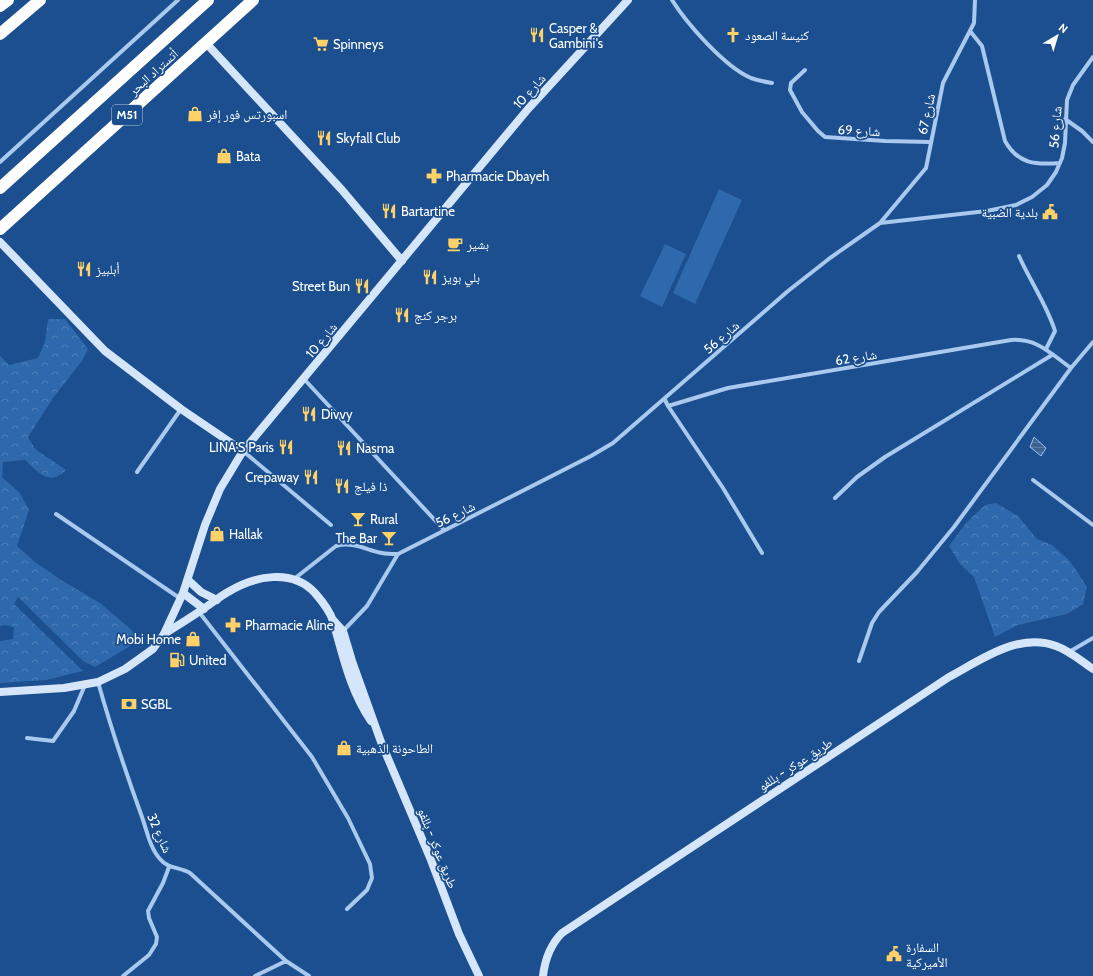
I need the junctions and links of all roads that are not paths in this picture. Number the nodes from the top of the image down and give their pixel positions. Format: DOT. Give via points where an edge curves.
graph roads {
  1 [pos="8,0"];
  2 [pos="40,0"];
  3 [pos="178,0"];
  4 [pos="208,0"];
  5 [pos="253,0"];
  6 [pos="628,0"];
  7 [pos="672,0"];
  8 [pos="975,0"];
  9 [pos="0,6"];
  10 [pos="970,31"];
  11 [pos="0,34"];
  12 [pos="206,43"];
  13 [pos="1093,57"];
  14 [pos="805,70"];
  15 [pos="772,83"];
  16 [pos="1065,119"];
  17 [pos="930,142"];
  18 [pos="1093,142"];
  19 [pos="0,162"];
  20 [pos="1060,163"];
  21 [pos="0,188"];
  22 [pos="880,223"];
  23 [pos="0,229"];
  24 [pos="0,242"];
  25 [pos="1019,256"];
  26 [pos="402,261"];
  27 [pos="1093,343"];
  28 [pos="1046,349"];
  29 [pos="1052,355"];
  30 [pos="1071,368"];
  31 [pos="304,379"];
  32 [pos="665,400"];
  33 [pos="668,406"];
  34 [pos="181,409"];
  35 [pos="243,451"];
  36 [pos="137,472"];
  37 [pos="1033,480"];
  38 [pos="835,498"];
  39 [pos="56,514"];
  40 [pos="331,525"];
  41 [pos="1093,525"];
  42 [pos="444,530"];
  43 [pos="762,552"];
  44 [pos="398,554"];
  45 [pos="294,578"];
  46 [pos="188,580"];
  47 [pos="182,596"];
  48 [pos="216,600"];
  49 [pos="202,610"];
  50 [pos="340,633"];
  51 [pos="164,634"];
  52 [pos="1093,638"];
  53 [pos="1069,652"];
  54 [pos="859,661"];
  55 [pos="1093,669"];
  56 [pos="98,682"];
  57 [pos="85,685"];
  58 [pos="0,692"];
  59 [pos="27,738"];
  60 [pos="169,867"];
  61 [pos="347,909"];
  62 [pos="286,961"];
  63 [pos="123,976"];
  64 [pos="255,976"];
  65 [pos="309,976"];
  66 [pos="479,976"];
  67 [pos="544,976"];
  1 -- 9 [label="highway"];
  2 -- 11 [label="highway"];
  3 -- 19 [label="street"];
  4 -- 21 [label="highway, أتستراد البحر / M51"];
  5 -- 12 [label="highway, أتستراد البحر / M51"];
  6 -- 26 [label="street, شارع 10" via="528,109"];
  7 -- 15 [label="street" via="690,24 725,59 751,78"];
  8 -- 10 [label="street, شارع 67" via="975,17"];
  10 -- 17 [label="street, شارع 67" via="944,78"];
  10 -- 20 [label="street" via="982,46 1005,141 1012,152 1034,164"];
  12 -- 23 [label="highway, أتستراد البحر / M51"];
  12 -- 26 [label="street" via="342,190"];
  13 -- 16 [label="street, شارع 56" via="1070,92"];
  14 -- 17 [label="street, شارع 69" via="790,83 790,90 809,122 825,137"];
  16 -- 18 [label="street"];
  16 -- 20 [label="street, شارع 56" via="1065,143"];
  17 -- 22 [label="street, شارع 67" via="926,168"];
  20 -- 22 [label="street, شارع 56" via="1056,172 1039,192 1026,202 988,211"];
  22 -- 32 [label="street, شارع 56" via="788,291"];
  24 -- 34 [label="street" via="105,351"];
  25 -- 28 [label="street" via="1050,315 1055,331"];
  26 -- 31 [label="street, شارع 10"];
  27 -- 30 [label="street"];
  28 -- 29 [label="street, شارع 62"];
  28 -- 33 [label="street, شارع 62" via="1032,342 1011,340 728,388"];
  29 -- 30 [label="street, شارع 62"];
  29 -- 38 [label="street" via="885,457 857,477"];
  30 -- 54 [label="street" via="954,527 879,612 872,623"];
  31 -- 35 [label="street, شارع 10"];
  31 -- 42 [label="street"];
  32 -- 33 [label="street"];
  32 -- 42 [label="street, شارع 56" via="613,443 591,456"];
  33 -- 43 [label="street"];
  34 -- 35 [label="street"];
  34 -- 36 [label="street"];
  35 -- 40 [label="street"];
  35 -- 46 [label="street, شارع 10" via="220,489"];
  37 -- 41 [label="street"];
  39 -- 47 [label="street"];
  42 -- 44 [label="street, شارع 56"];
  44 -- 45 [label="street" via="383,554 343,544 336,546"];
  44 -- 50 [label="street" via="367,606"];
  45 -- 48 [label="street" via="254,581"];
  45 -- 50 [label="street" via="314,592"];
  46 -- 47 [label="street, شارع 10"];
  46 -- 48 [label="street" via="201,592"];
  47 -- 49 [label="street"];
  47 -- 51 [label="street, شارع 10"];
  48 -- 49 [label="street"];
  49 -- 51 [label="street"];
  49 -- 61 [label="street" via="312,756 348,818 372,869 369,887"];
  50 -- 66 [label="street, طريق عوكر - بللفو" via="459,934"];
  51 -- 56 [label="street" via="144,657"];
  52 -- 53 [label="street"];
  53 -- 55 [label="street, طريق عوكر - بللفو"];
  53 -- 67 [label="street, طريق عوكر - بللفو" via="1048,644 1023,643 1003,649 949,677 562,933 548,953"];
  56 -- 57 [label="street"];
  56 -- 60 [label="street, شارع 32" via="111,729 154,850 161,861"];
  57 -- 58 [label="street"];
  57 -- 59 [label="street" via="74,711 53,740"];
  60 -- 62 [label="street, شارع 32" via="190,873"];
  60 -- 63 [label="street" via="148,911 157,936 156,944 149,955"];
  62 -- 64 [label="street"];
  62 -- 65 [label="street, شارع 32"];
}
